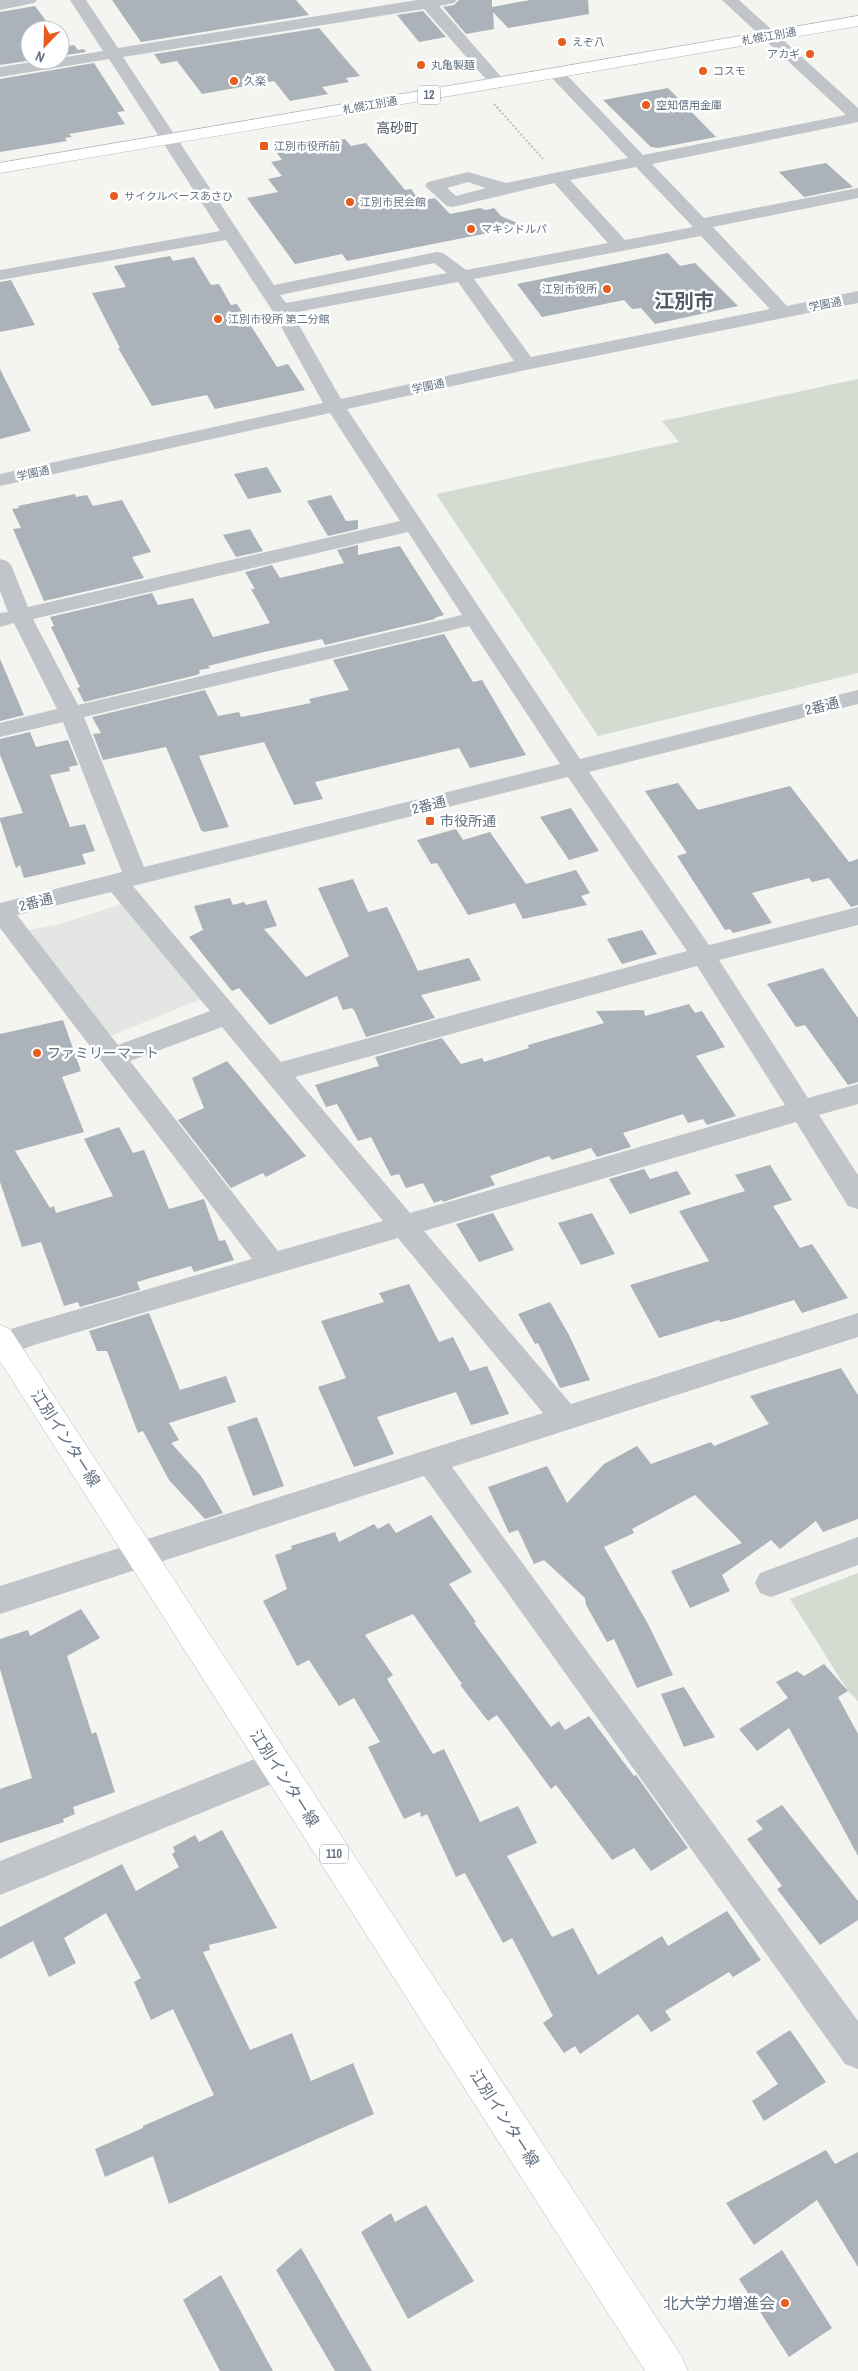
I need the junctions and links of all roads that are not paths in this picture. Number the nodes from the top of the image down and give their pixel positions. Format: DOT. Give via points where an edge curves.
graph roads {
  1 [pos="29,0"];
  2 [pos="78,0"];
  3 [pos="449,0"];
  4 [pos="730,0"];
  5 [pos="427,2"];
  6 [pos="0,5"];
  7 [pos="858,21"];
  8 [pos="768,36"];
  9 [pos="113,54"];
  10 [pos="0,72"];
  11 [pos="556,73"];
  12 [pos="498,83"];
  13 [pos="858,117"];
  14 [pos="168,140"];
  15 [pos="642,161"];
  16 [pos="0,168"];
  17 [pos="559,178"];
  18 [pos="505,188"];
  19 [pos="858,193"];
  20 [pos="703,227"];
  21 [pos="230,234"];
  22 [pos="621,246"];
  23 [pos="0,275"];
  24 [pos="463,276"];
  25 [pos="269,292"];
  26 [pos="858,297"];
  27 [pos="281,310"];
  28 [pos="783,312"];
  29 [pos="526,364"];
  30 [pos="335,406"];
  31 [pos="0,480"];
  32 [pos="414,524"];
  33 [pos="0,565"];
  34 [pos="10,618"];
  35 [pos="476,618"];
  36 [pos="858,697"];
  37 [pos="71,714"];
  38 [pos="0,730"];
  39 [pos="574,768"];
  40 [pos="126,879"];
  41 [pos="0,911"];
  42 [pos="858,916"];
  43 [pos="703,955"];
  44 [pos="228,1015"];
  45 [pos="113,1057"];
  46 [pos="275,1073"];
  47 [pos="858,1094"];
  48 [pos="801,1110"];
  49 [pos="858,1198"];
  50 [pos="402,1226"];
  51 [pos="272,1264"];
  52 [pos="858,1325"];
  53 [pos="2,1340"];
  54 [pos="565,1418"];
  55 [pos="430,1462"];
  56 [pos="858,1551"];
  57 [pos="141,1553"];
  58 [pos="771,1583"];
  59 [pos="0,1600"];
  60 [pos="277,1766"];
  61 [pos="0,1878"];
  62 [pos="858,2051"];
  63 [pos="668,2371"];
  1 -- 6 [label="street"];
  2 -- 9 [label="street"];
  3 -- 5 [label="street"];
  4 -- 8 [label="street"];
  5 -- 9 [label="street"];
  5 -- 12 [label="street"];
  7 -- 8 [label="main road, 札幌江別通 / 12"];
  8 -- 11 [label="main road, 札幌江別通 / 12"];
  8 -- 13 [label="street"];
  9 -- 10 [label="street"];
  9 -- 14 [label="street"];
  11 -- 12 [label="main road, 札幌江別通 / 12"];
  11 -- 15 [label="street"];
  12 -- 14 [label="main road, 札幌江別通 / 12"];
  13 -- 15 [label="street"];
  14 -- 16 [label="main road, 札幌江別通 / 12"];
  14 -- 21 [label="street"];
  15 -- 17 [label="street"];
  15 -- 20 [label="street"];
  17 -- 18 [label="street"];
  17 -- 22 [label="street"];
  19 -- 20 [label="street"];
  20 -- 22 [label="street"];
  20 -- 28 [label="street"];
  21 -- 23 [label="street"];
  21 -- 25 [label="street"];
  22 -- 24 [label="street"];
  24 -- 25 [label="street" via="437,257"];
  24 -- 27 [label="street"];
  24 -- 29 [label="street"];
  25 -- 27 [label="street"];
  26 -- 28 [label="street, 学園通"];
  27 -- 30 [label="street"];
  28 -- 29 [label="street, 学園通"];
  29 -- 30 [label="street, 学園通"];
  30 -- 31 [label="street, 学園通"];
  30 -- 32 [label="street"];
  32 -- 34 [label="street"];
  32 -- 35 [label="street"];
  33 -- 34 [label="street"];
  34 -- 37 [label="street"];
  35 -- 37 [label="street"];
  35 -- 39 [label="street"];
  36 -- 39 [label="street, 2番通"];
  37 -- 38 [label="street"];
  37 -- 40 [label="street"];
  39 -- 40 [label="street, 2番通"];
  39 -- 43 [label="street"];
  40 -- 41 [label="street, 2番通"];
  40 -- 44 [label="street"];
  41 -- 45 [label="street"];
  42 -- 43 [label="street"];
  43 -- 46 [label="street"];
  43 -- 48 [label="street"];
  44 -- 45 [label="street"];
  44 -- 46 [label="street"];
  45 -- 51 [label="street"];
  46 -- 50 [label="street"];
  47 -- 48 [label="street"];
  48 -- 49 [label="street"];
  48 -- 50 [label="street"];
  50 -- 51 [label="street"];
  50 -- 54 [label="street"];
  51 -- 53 [label="street"];
  52 -- 54 [label="street"];
  53 -- 57 [label="main road, 江別インター線 / 110"];
  54 -- 55 [label="street"];
  55 -- 57 [label="street"];
  55 -- 62 [label="street"];
  56 -- 58 [label="street"];
  57 -- 59 [label="street"];
  57 -- 60 [label="main road, 江別インター線 / 110"];
  60 -- 61 [label="street"];
  60 -- 63 [label="main road, 江別インター線 / 110"];
}
